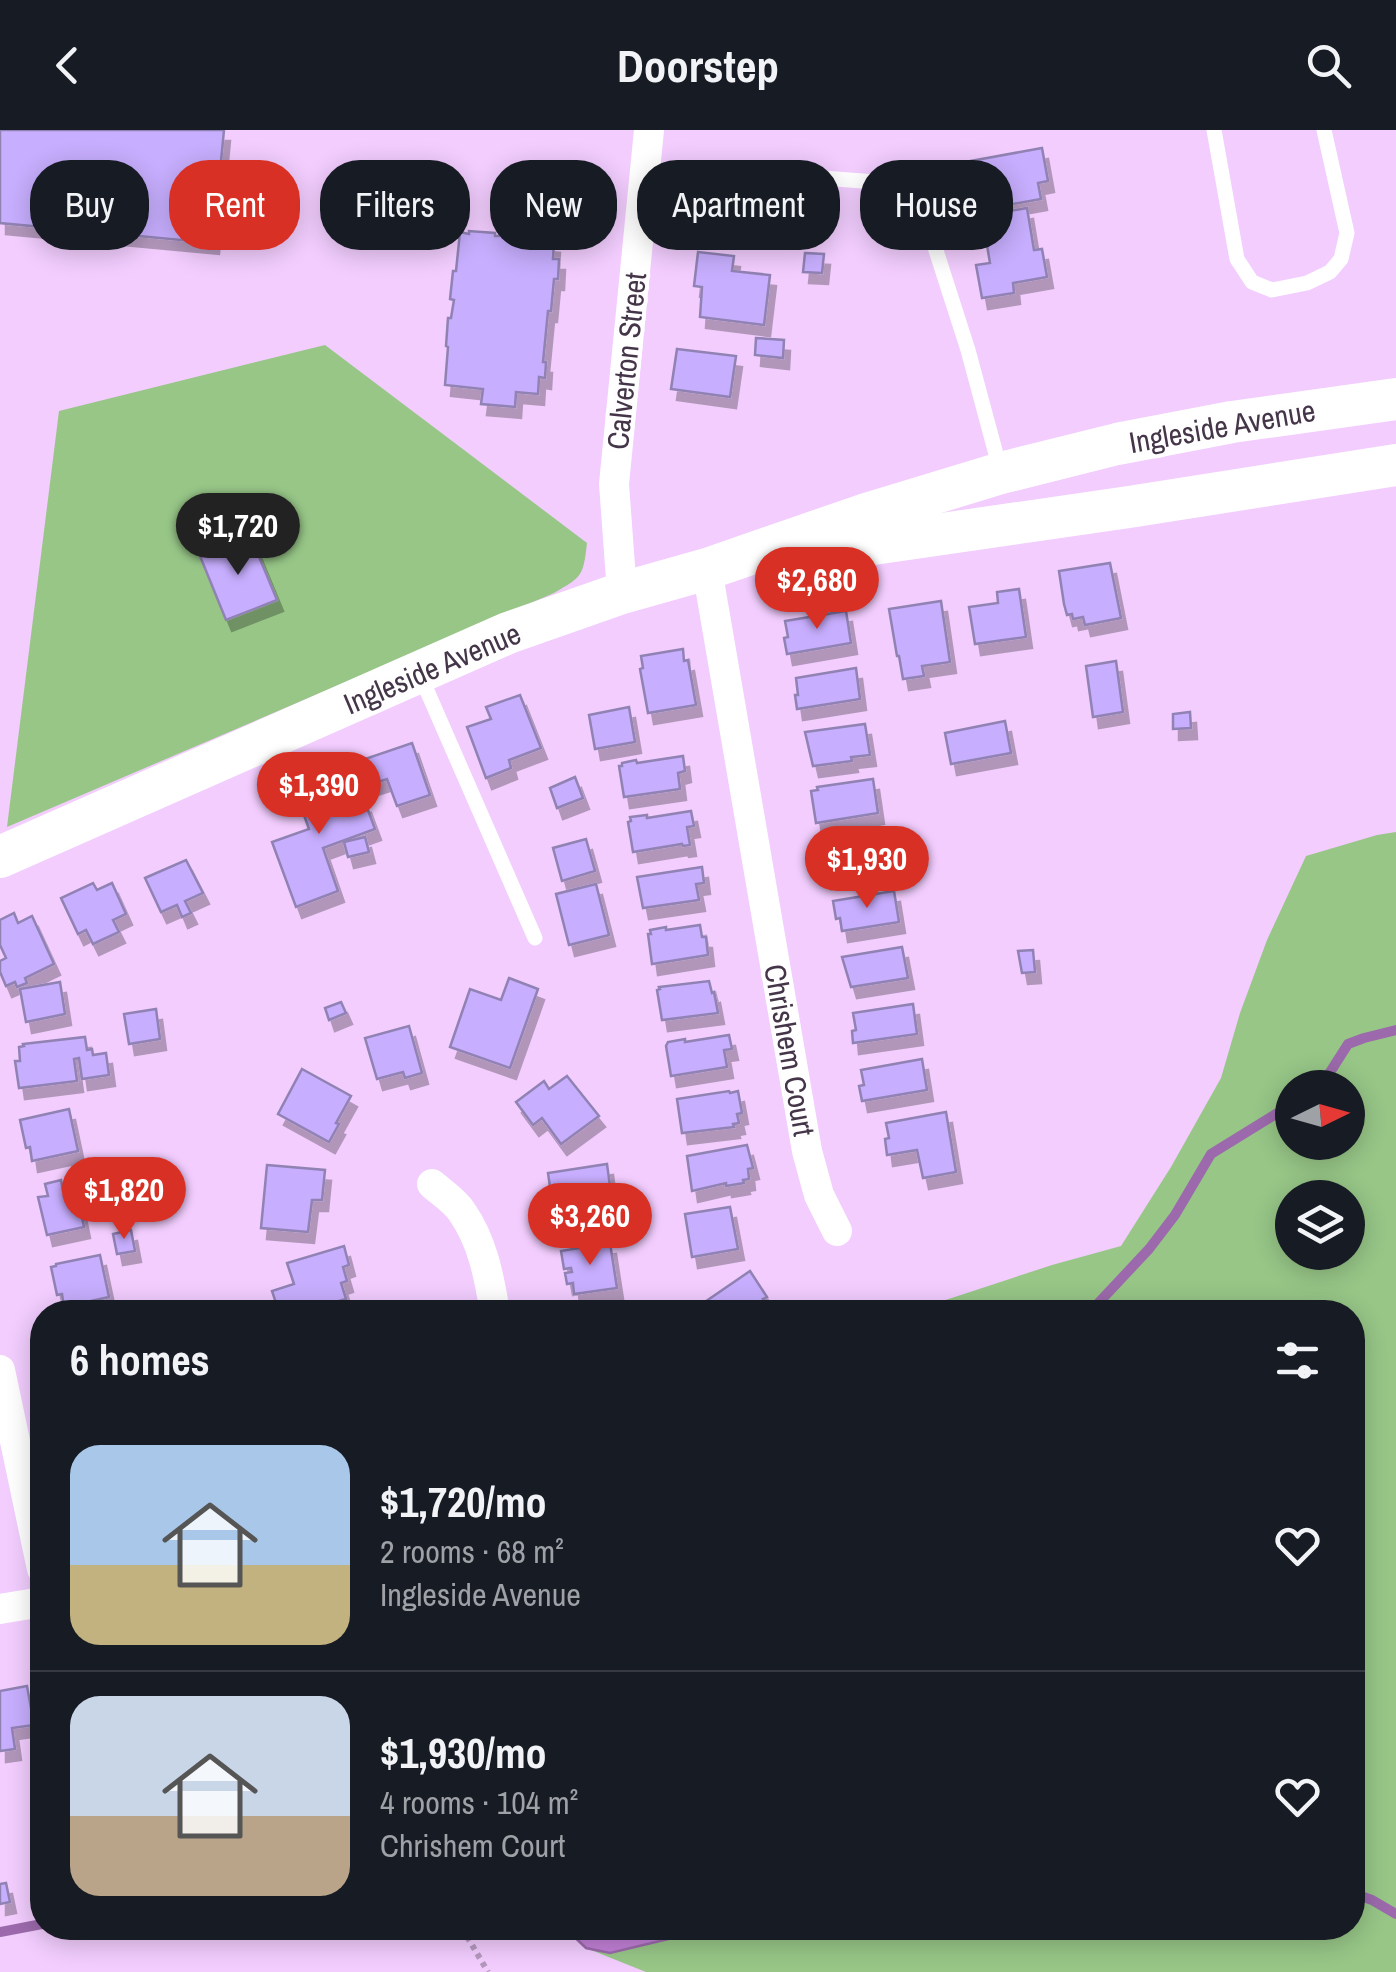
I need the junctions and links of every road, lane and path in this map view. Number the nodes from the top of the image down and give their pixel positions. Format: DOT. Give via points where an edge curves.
graph roads {
  1 [pos="649,130"];
  2 [pos="1214,130"];
  3 [pos="1324,130"];
  4 [pos="840,179"];
  5 [pos="1396,399"];
  6 [pos="1396,465"];
  7 [pos="1001,472"];
  8 [pos="707,569"];
  9 [pos="622,593"];
  10 [pos="419,673"];
  11 [pos="0,857"];
  12 [pos="535,938"];
  13 [pos="432,1184"];
  14 [pos="836,1231"];
  15 [pos="493,1300"];
  16 [pos="0,1370"];
  17 [pos="30,1513"];
  18 [pos="30,1604"];
  19 [pos="0,1609"];
  20 [pos="469,1940"];
  21 [pos="488,1972"];
  1 -- 9 [label="street, Calverton Street" via="614,484"];
  2 -- 3 [label="lane" via="1236,259 1252,282 1272,290 1330,272 1341,259 1346,233"];
  4 -- 7 [label="lane" via="915,186"];
  5 -- 7 [label="main road, Ingleside Avenue" via="1232,422"];
  6 -- 8 [label="main road, Ingleside Avenue"];
  7 -- 8 [label="main road, Ingleside Avenue"];
  8 -- 9 [label="main road, Ingleside Avenue"];
  8 -- 14 [label="street, Chrishem Court" via="807,1151"];
  9 -- 10 [label="main road, Ingleside Avenue"];
  10 -- 11 [label="main road, Ingleside Avenue"];
  10 -- 12 [label="lane"];
  13 -- 15 [label="street" via="460,1208 479,1242"];
  16 -- 17 [label="street"];
  18 -- 19 [label="street"];
  20 -- 21 [label="path"];
}
